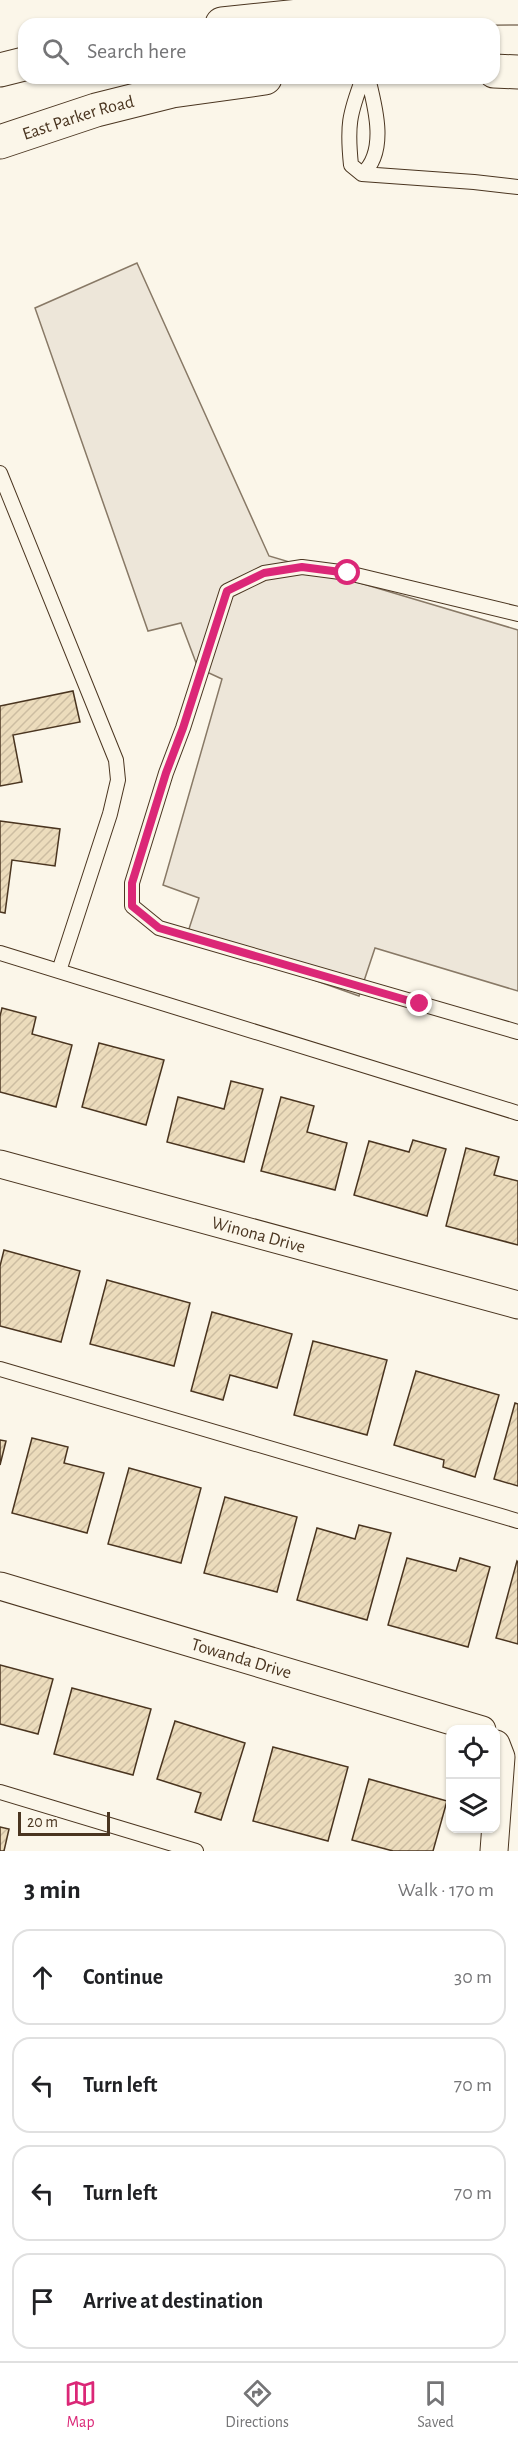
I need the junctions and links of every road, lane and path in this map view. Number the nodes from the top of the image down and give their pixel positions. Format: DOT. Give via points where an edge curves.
graph roads {
  1 [pos="518,8"];
  2 [pos="366,11"];
  3 [pos="288,18"];
  4 [pos="18,66"];
  5 [pos="0,70"];
  6 [pos="500,71"];
  7 [pos="518,72"];
  8 [pos="226,84"];
  9 [pos="361,84"];
  10 [pos="370,84"];
  11 [pos="0,142"];
  12 [pos="362,174"];
  13 [pos="518,187"];
  14 [pos="0,473"];
  15 [pos="518,614"];
  16 [pos="0,953"];
  17 [pos="59,971"];
  18 [pos="518,1032"];
  19 [pos="518,1113"];
  20 [pos="0,1164"];
  21 [pos="518,1305"];
  22 [pos="0,1369"];
  23 [pos="518,1521"];
  24 [pos="0,1586"];
  25 [pos="465,1725"];
  26 [pos="500,1755"];
  27 [pos="500,1770"];
  28 [pos="499,1779"];
  29 [pos="0,1792"];
  30 [pos="196,1851"];
  31 [pos="494,1851"];
  1 -- 2 [label="main road"];
  2 -- 3 [label="main road"];
  4 -- 5 [label="main road"];
  6 -- 7 [label="main road"];
  8 -- 11 [label="main road, East Parker Road" via="96,110"];
  9 -- 12 [label="lane" via="348,125 351,165"];
  10 -- 12 [label="lane" via="379,118 375,151"];
  12 -- 13 [label="lane"];
  14 -- 17 [label="lane" via="116,760 118,780 110,814"];
  15 -- 18 [label="lane" via="348,573 302,567 264,573 227,591 132,883 132,906 159,928"];
  16 -- 17 [label="lane"];
  17 -- 19 [label="lane"];
  20 -- 21 [label="street, Winona Drive"];
  22 -- 23 [label="lane"];
  24 -- 25 [label="street, Towanda Drive"];
  26 -- 27 [label="street"];
  28 -- 31 [label="street"];
  29 -- 30 [label="lane"];
}
